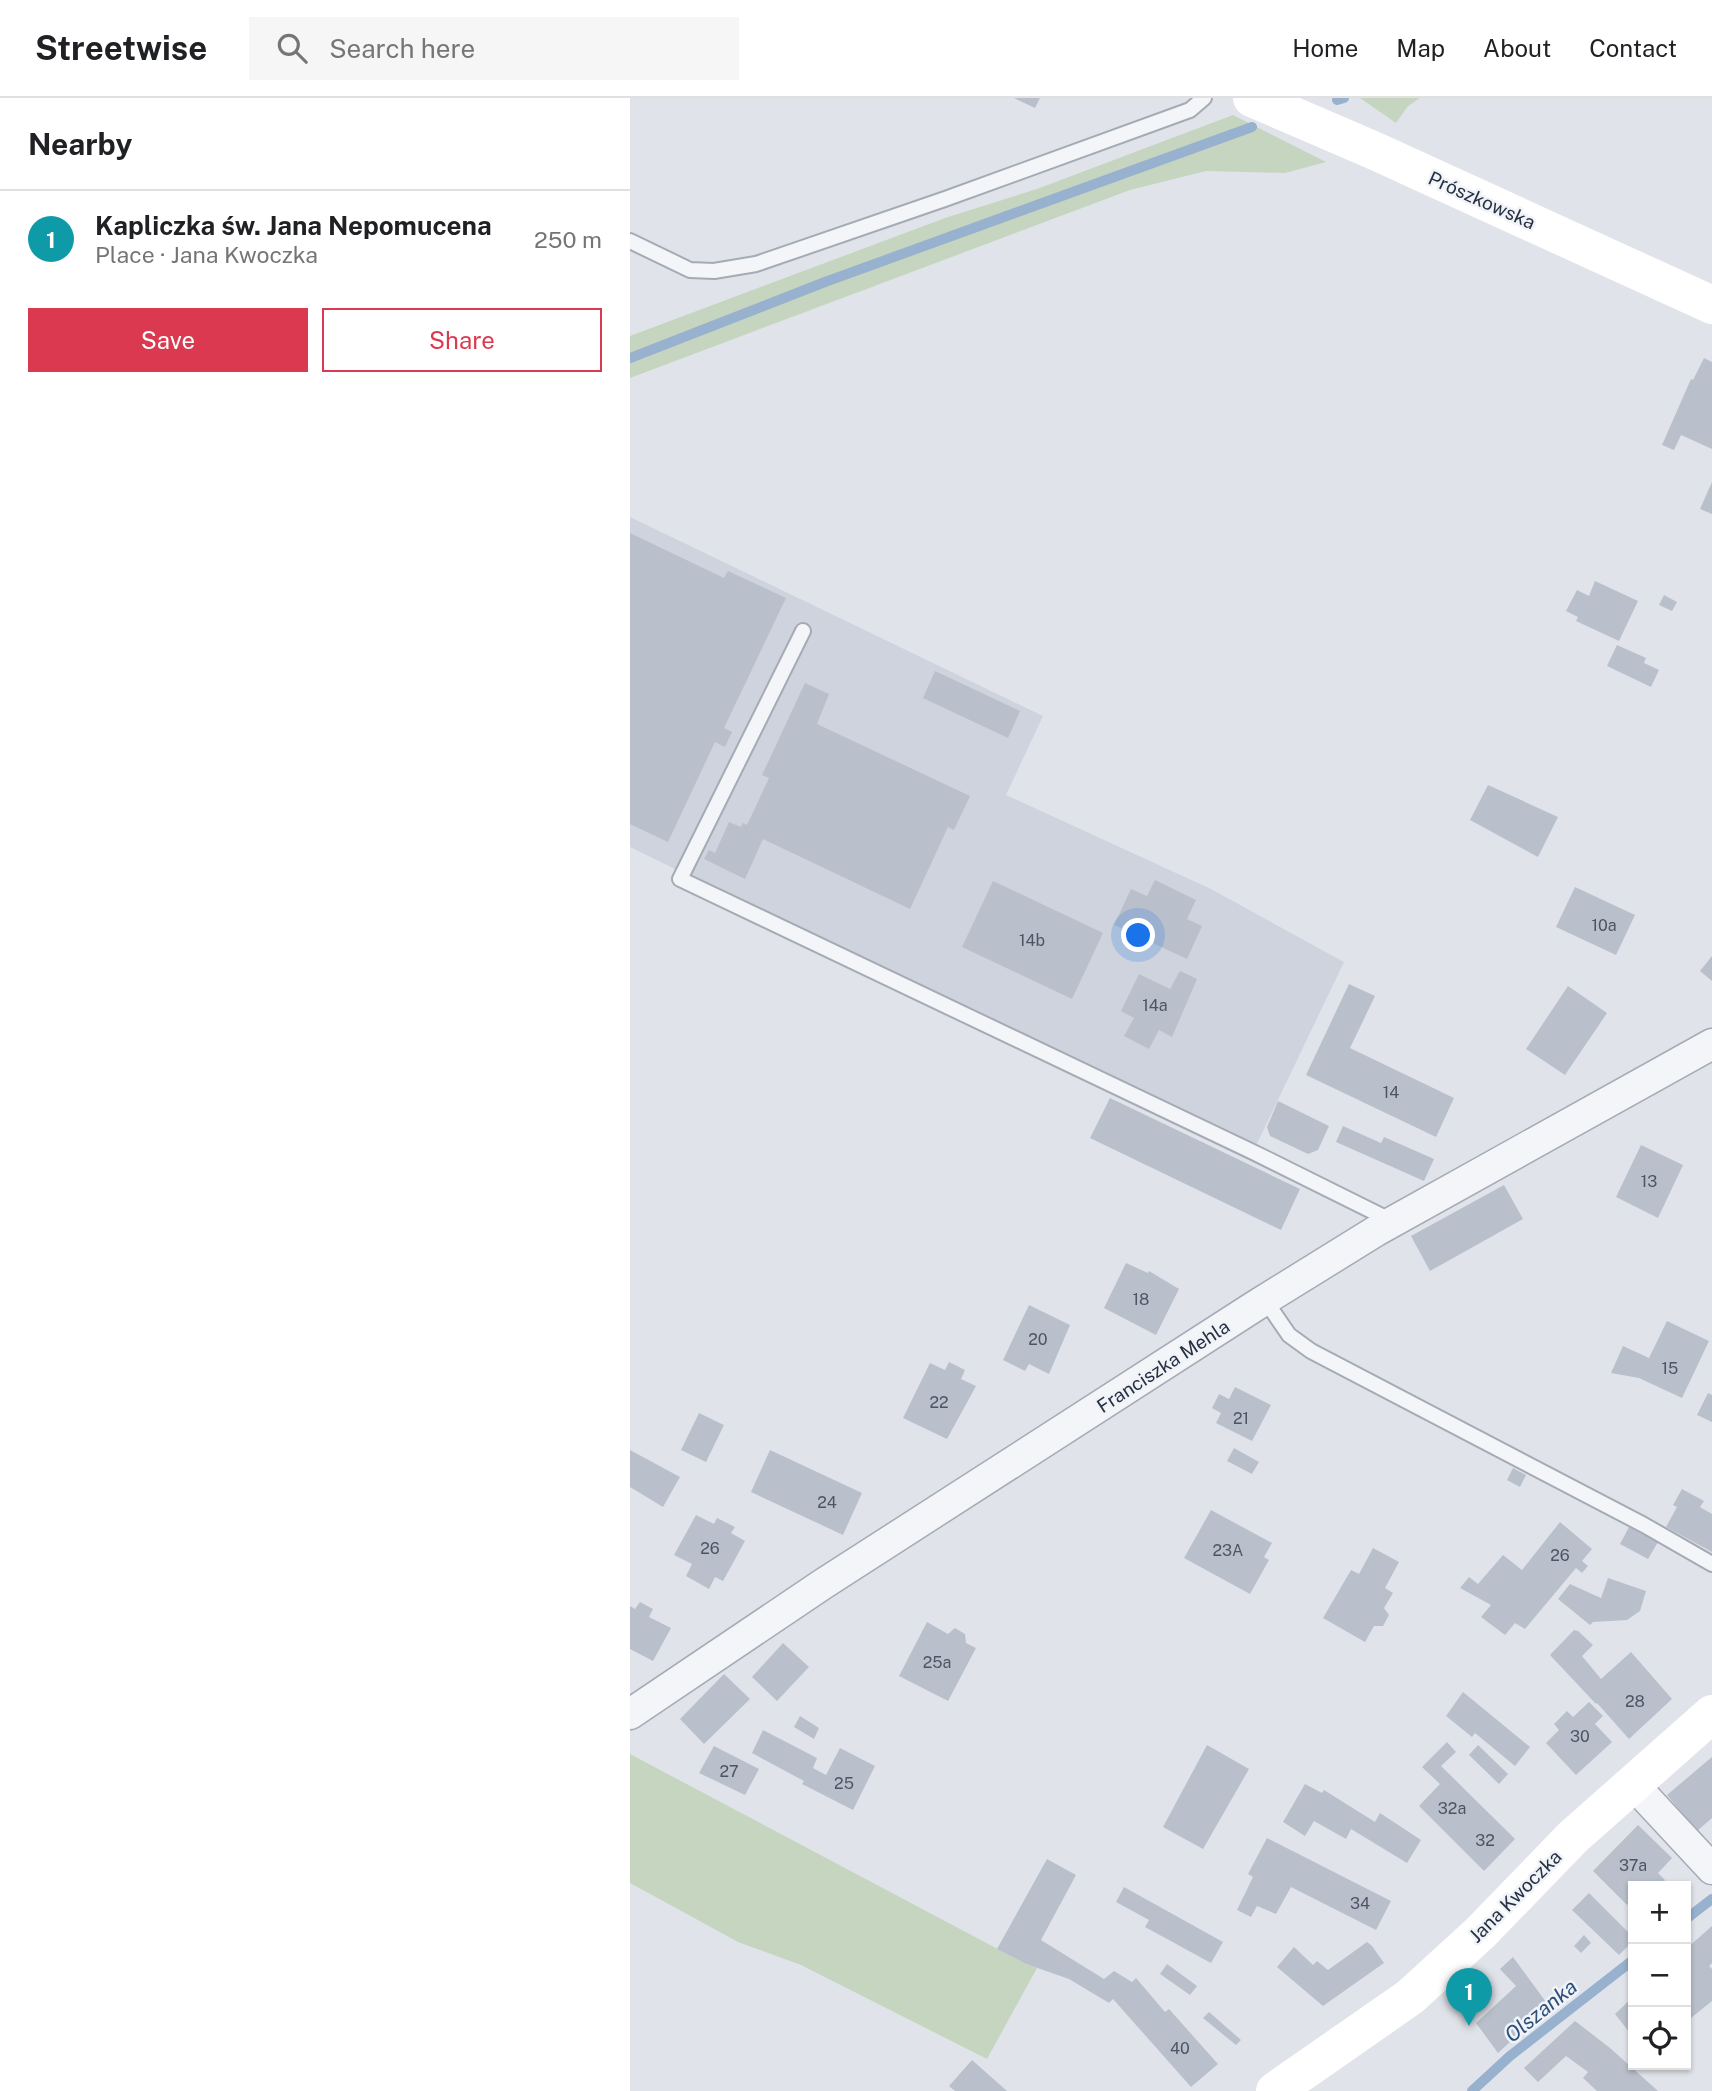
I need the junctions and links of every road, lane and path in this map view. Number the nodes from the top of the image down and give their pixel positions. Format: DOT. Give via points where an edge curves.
graph roads {
  1 [pos="1203,98"];
  2 [pos="1256,99"];
  3 [pos="630,241"];
  4 [pos="1712,304"];
  5 [pos="803,631"];
  6 [pos="1712,1044"];
  7 [pos="1393,1222"];
  8 [pos="1265,1300"];
  9 [pos="1712,1564"];
  10 [pos="630,1714"];
  11 [pos="1712,1714"];
  12 [pos="1632,1783"];
  13 [pos="1712,1869"];
  14 [pos="1275,2091"];
  1 -- 3 [label="lane" via="1190,110 756,264 690,270"];
  2 -- 4 [label="street, Prószkowska"];
  5 -- 7 [label="lane" via="680,879"];
  6 -- 7 [label="street, Franciszka Mehla"];
  7 -- 8 [label="street, Franciszka Mehla"];
  8 -- 9 [label="lane" via="1289,1335 1311,1351"];
  8 -- 10 [label="street, Franciszka Mehla"];
  11 -- 12 [label="street, Jana Kwoczka"];
  12 -- 13 [label="street"];
  12 -- 14 [label="street, Jana Kwoczka" via="1410,1997"];
}
